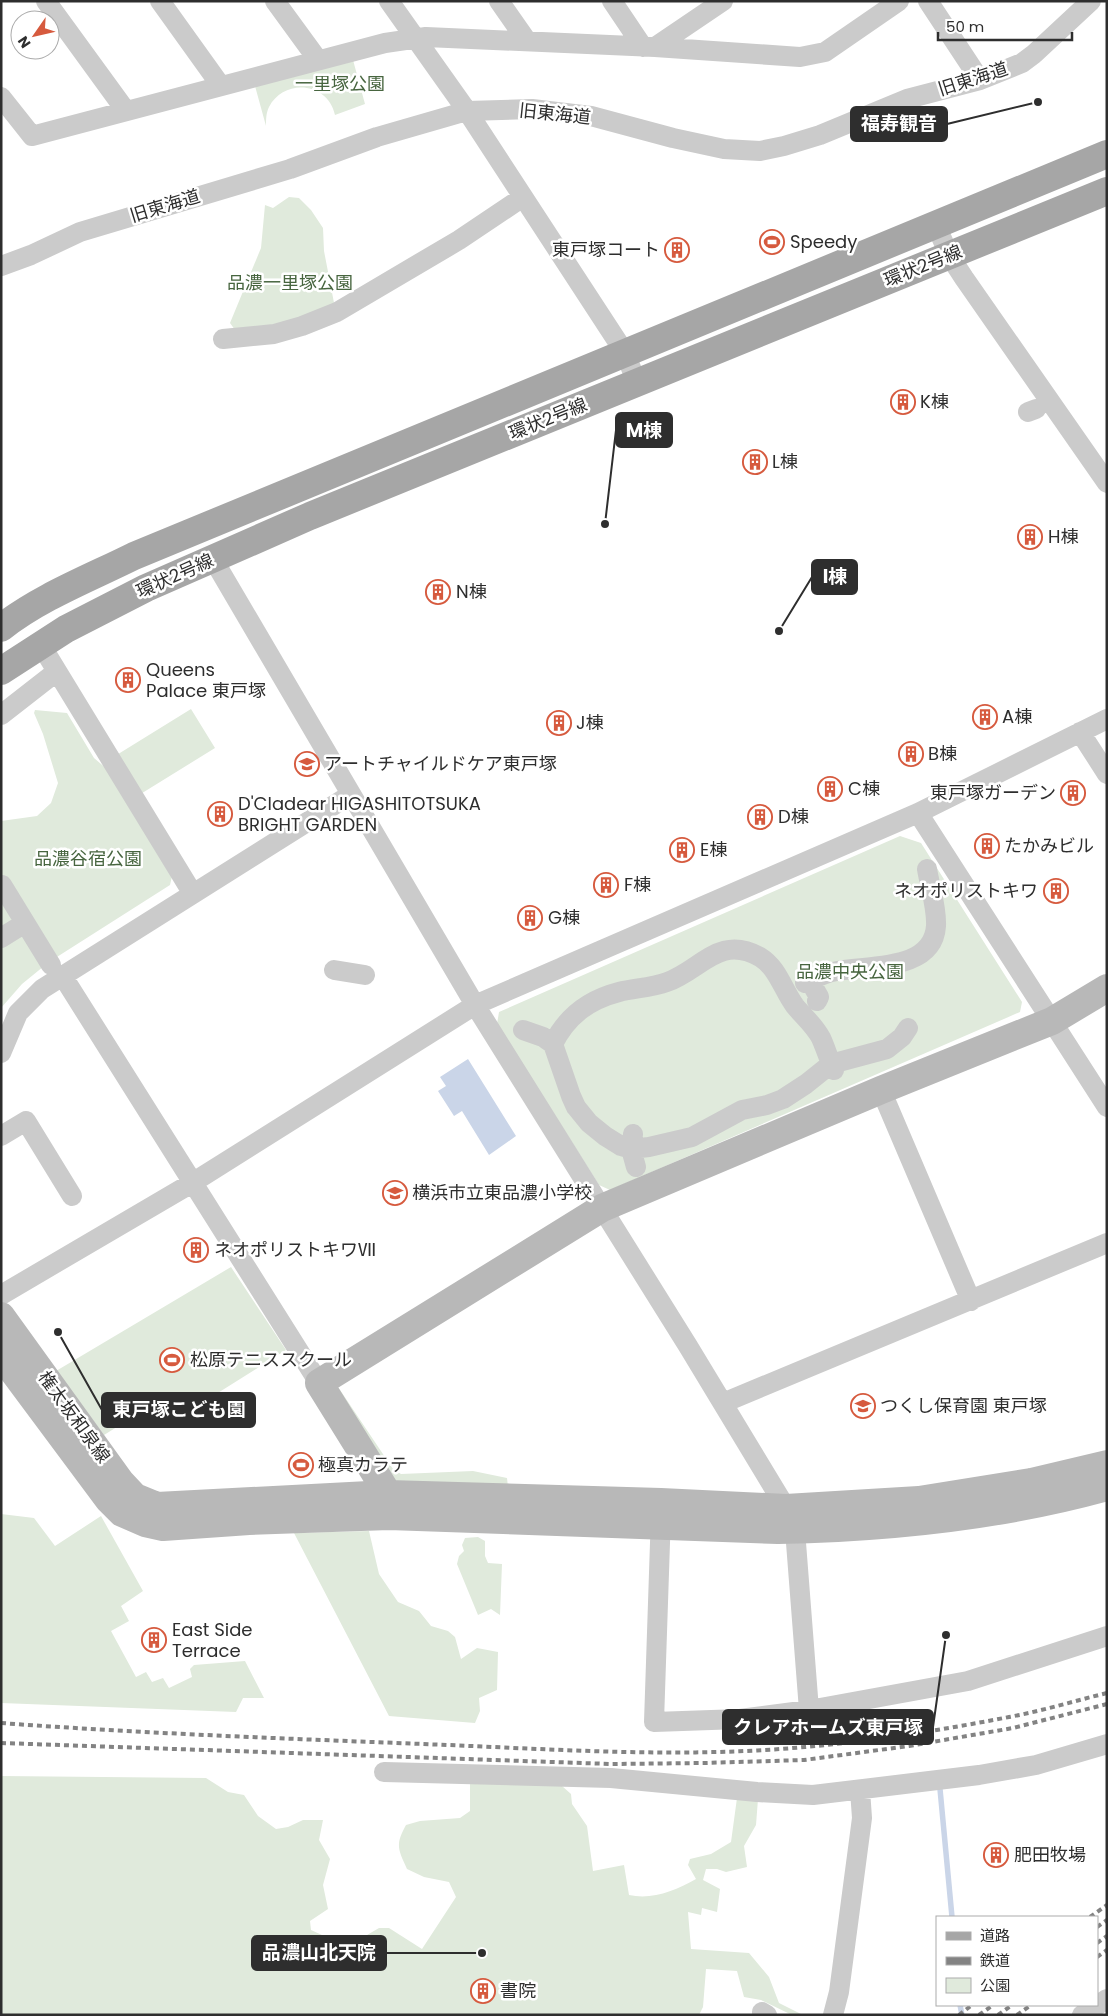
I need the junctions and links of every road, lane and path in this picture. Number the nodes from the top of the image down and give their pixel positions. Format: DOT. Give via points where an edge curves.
graph roads {
  1 [pos="46,1"];
  2 [pos="160,1"];
  3 [pos="275,1"];
  4 [pos="389,1"];
  5 [pos="499,1"];
  6 [pos="612,1"];
  7 [pos="723,1"];
  8 [pos="899,1"];
  9 [pos="928,1"];
  10 [pos="1091,1"];
  11 [pos="416,39"];
  12 [pos="527,41"];
  13 [pos="649,47"];
  14 [pos="318,60"];
  15 [pos="980,80"];
  16 [pos="221,86"];
  17 [pos="1,97"];
  18 [pos="467,111"];
  19 [pos="126,112"];
  20 [pos="1107,154"];
  21 [pos="1107,191"];
  22 [pos="523,197"];
  23 [pos="936,224"];
  24 [pos="949,255"];
  25 [pos="1,266"];
  26 [pos="224,339"];
  27 [pos="625,353"];
  28 [pos="637,383"];
  29 [pos="1107,482"];
  30 [pos="214,559"];
  31 [pos="4,618"];
  32 [pos="41,645"];
  33 [pos="1,671"];
  34 [pos="51,676"];
  35 [pos="1,715"];
  36 [pos="1107,719"];
  37 [pos="1080,732"];
  38 [pos="1107,774"];
  39 [pos="350,794"];
  40 [pos="918,813"];
  41 [pos="927,870"];
  42 [pos="2,885"];
  43 [pos="193,894"];
  44 [pos="34,930"];
  45 [pos="1,938"];
  46 [pos="57,970"];
  47 [pos="334,970"];
  48 [pos="365,975"];
  49 [pos="795,988"];
  50 [pos="1107,988"];
  51 [pos="475,1005"];
  52 [pos="814,1018"];
  53 [pos="1052,1021"];
  54 [pos="908,1028"];
  55 [pos="523,1030"];
  56 [pos="553,1044"];
  57 [pos="1,1053"];
  58 [pos="832,1067"];
  59 [pos="881,1090"];
  60 [pos="1107,1107"];
  61 [pos="1,1136"];
  62 [pos="192,1183"];
  63 [pos="72,1196"];
  64 [pos="602,1208"];
  65 [pos="1107,1243"];
  66 [pos="1,1295"];
  67 [pos="970,1301"];
  68 [pos="1,1316"];
  69 [pos="1,1355"];
  70 [pos="319,1383"];
  71 [pos="723,1403"];
  72 [pos="1107,1464"];
  73 [pos="1107,1487"];
  74 [pos="388,1505"];
  75 [pos="151,1514"];
  76 [pos="661,1514"];
  77 [pos="790,1519"];
  78 [pos="1107,1636"];
  79 [pos="809,1710"];
  80 [pos="1107,1744"];
  81 [pos="384,1772"];
  82 [pos="860,1790"];
  83 [pos="1096,2006"];
  84 [pos="834,2015"];
  85 [pos="1082,2015"];
  1 -- 19 [label="street"];
  2 -- 16 [label="street"];
  3 -- 14 [label="street"];
  4 -- 11 [label="street"];
  5 -- 12 [label="street"];
  6 -- 13 [label="street"];
  7 -- 13 [label="street"];
  8 -- 13 [label="street" via="825,52 800,57"];
  9 -- 15 [label="street"];
  10 -- 15 [label="street, 旧東海道" via="1022,63"];
  11 -- 12 [label="street"];
  11 -- 14 [label="street" via="384,43"];
  11 -- 18 [label="street"];
  12 -- 13 [label="street"];
  14 -- 16 [label="street"];
  15 -- 18 [label="street, 旧東海道" via="907,99 820,135 760,151 724,149 591,116 532,109"];
  16 -- 19 [label="street"];
  17 -- 19 [label="street" via="32,136"];
  18 -- 22 [label="street"];
  18 -- 25 [label="street, 旧東海道" via="377,137 290,169 80,232"];
  20 -- 23 [label="main road, 環状2号線"];
  21 -- 24 [label="main road, 環状2号線"];
  22 -- 26 [label="street" via="459,240 336,312 274,334"];
  22 -- 27 [label="street"];
  23 -- 24 [label="street"];
  23 -- 27 [label="main road, 環状2号線"];
  24 -- 28 [label="main road, 環状2号線"];
  24 -- 29 [label="street"];
  27 -- 28 [label="street"];
  27 -- 31 [label="main road, 環状2号線" via="134,556"];
  28 -- 30 [label="main road, 環状2号線" via="310,516"];
  30 -- 32 [label="main road, 環状2号線" via="146,588"];
  30 -- 39 [label="street"];
  32 -- 33 [label="main road, 環状2号線"];
  32 -- 43 [label="street"];
  34 -- 35 [label="street"];
  36 -- 37 [label="street"];
  37 -- 38 [label="street"];
  37 -- 40 [label="street"];
  39 -- 43 [label="street"];
  39 -- 51 [label="street"];
  40 -- 51 [label="street"];
  40 -- 53 [label="street"];
  41 -- 49 [label="street" via="936,925 932,943 924,952 915,958 854,977 826,973"];
  42 -- 44 [label="street" via="17,899"];
  43 -- 46 [label="street"];
  44 -- 45 [label="street"];
  44 -- 46 [label="street"];
  46 -- 57 [label="street" via="18,1013"];
  46 -- 62 [label="street"];
  47 -- 48 [label="street"];
  49 -- 52 [label="street" via="794,1005"];
  49 -- 52 [label="street" via="819,997"];
  49 -- 56 [label="street" via="760,957 741,950 723,950 670,981 619,992 587,1004 568,1019"];
  50 -- 53 [label="street"];
  51 -- 62 [label="street"];
  51 -- 64 [label="street"];
  52 -- 58 [label="street"];
  53 -- 59 [label="street"];
  53 -- 60 [label="street"];
  54 -- 58 [label="street" via="887,1049"];
  55 -- 56 [label="street"];
  56 -- 58 [label="street" via="571,1096 582,1114 605,1136 633,1150 692,1137 742,1110 783,1099"];
  59 -- 64 [label="street"];
  59 -- 67 [label="street"];
  61 -- 63 [label="street" via="26,1121"];
  62 -- 66 [label="street"];
  62 -- 70 [label="street"];
  64 -- 70 [label="street"];
  64 -- 71 [label="street"];
  65 -- 67 [label="street"];
  67 -- 71 [label="street"];
  68 -- 75 [label="street, 権太坂和泉線" via="120,1481"];
  69 -- 75 [label="street, 権太坂和泉線" via="108,1499 122,1513"];
  70 -- 74 [label="street"];
  71 -- 77 [label="street"];
  72 -- 77 [label="street" via="1031,1482"];
  73 -- 77 [label="street" via="964,1518 899,1524"];
  74 -- 75 [label="street"];
  74 -- 76 [label="street"];
  76 -- 77 [label="street"];
  76 -- 79 [label="street" via="654,1722 740,1719"];
  77 -- 79 [label="street"];
  78 -- 79 [label="street" via="968,1681"];
  80 -- 82 [label="street" via="1036,1765 979,1776"];
  81 -- 82 [label="street" via="611,1778 813,1795"];
  82 -- 84 [label="street" via="862,1818"];
  83 -- 85 [label="street"];
}
